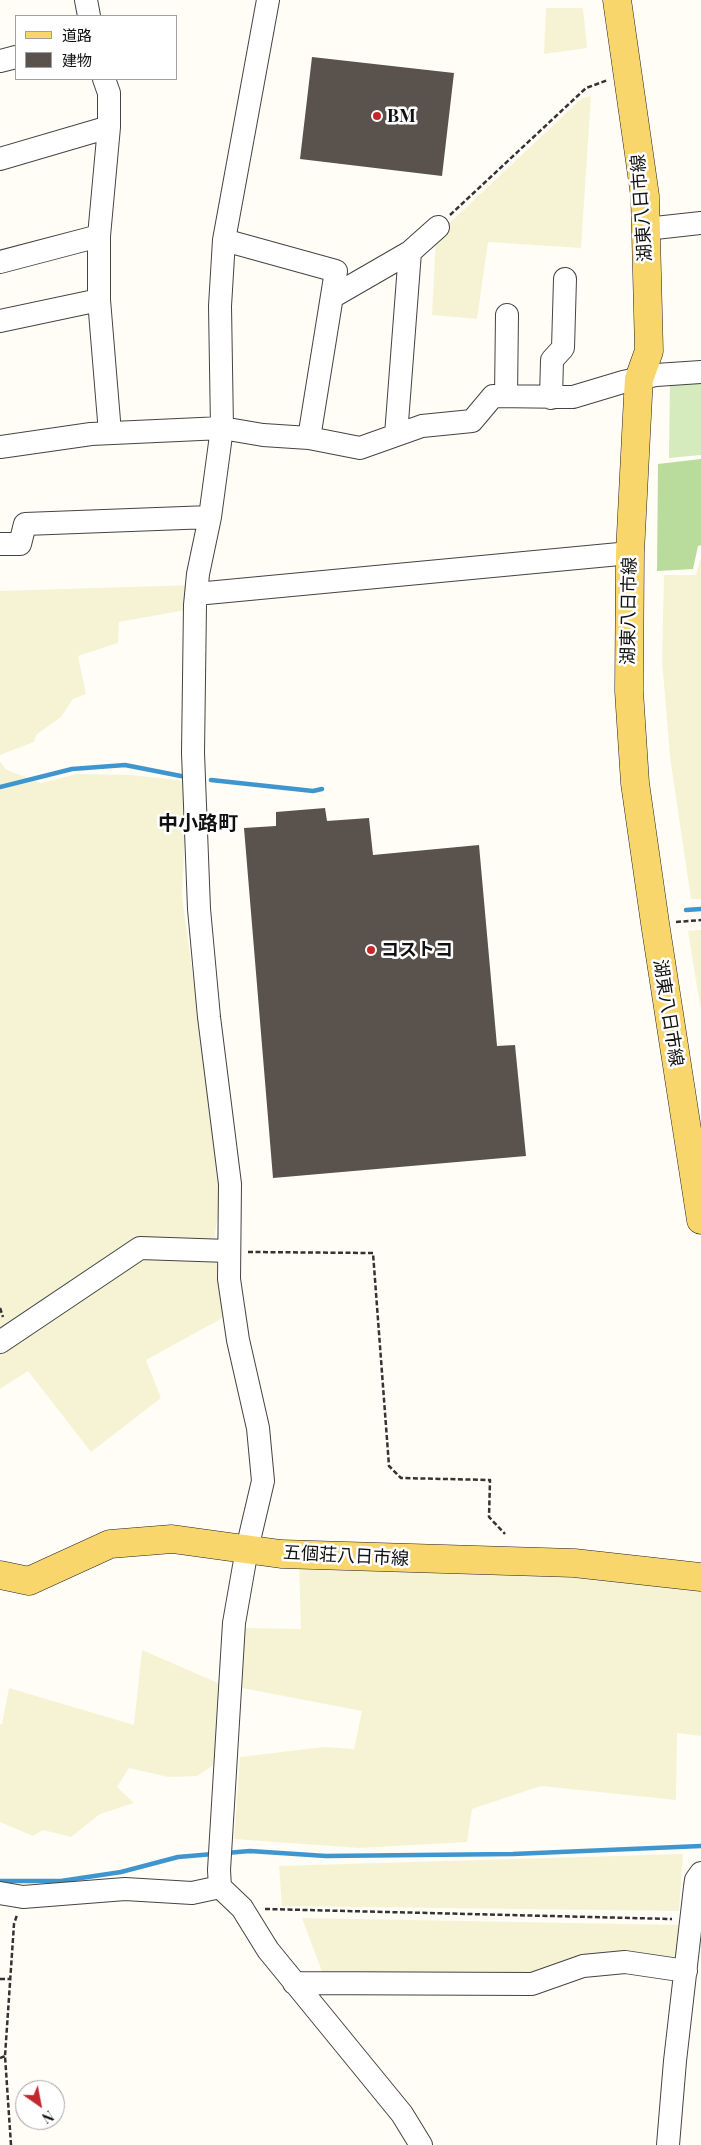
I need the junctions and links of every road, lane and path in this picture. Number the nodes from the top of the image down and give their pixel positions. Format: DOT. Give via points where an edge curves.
graph roads {
  1 [pos="86,0"];
  2 [pos="268,0"];
  3 [pos="617,0"];
  4 [pos="89,15"];
  5 [pos="15,57"];
  6 [pos="0,61"];
  7 [pos="610,79"];
  8 [pos="104,80"];
  9 [pos="109,127"];
  10 [pos="0,159"];
  11 [pos="701,222"];
  12 [pos="438,227"];
  13 [pos="646,229"];
  14 [pos="100,236"];
  15 [pos="224,240"];
  16 [pos="410,252"];
  17 [pos="0,262"];
  18 [pos="565,279"];
  19 [pos="332,297"];
  20 [pos="99,300"];
  21 [pos="506,315"];
  22 [pos="0,321"];
  23 [pos="701,372"];
  24 [pos="640,378"];
  25 [pos="506,396"];
  26 [pos="551,398"];
  27 [pos="222,428"];
  28 [pos="110,433"];
  29 [pos="396,435"];
  30 [pos="309,438"];
  31 [pos="0,447"];
  32 [pos="210,517"];
  33 [pos="0,544"];
  34 [pos="630,553"];
  35 [pos="196,594"];
  36 [pos="701,1220"];
  37 [pos="234,1251"];
  38 [pos="0,1342"];
  39 [pos="505,1534"];
  40 [pos="247,1549"];
  41 [pos="0,1575"];
  42 [pos="701,1577"];
  43 [pos="219,1869"];
  44 [pos="701,1873"];
  45 [pos="0,1894"];
  46 [pos="23,1897"];
  47 [pos="242,1908"];
  48 [pos="691,1919"];
  49 [pos="686,1971"];
  50 [pos="0,1979"];
  51 [pos="10,1979"];
  52 [pos="294,1983"];
  53 [pos="5,2056"];
  54 [pos="0,2058"];
  55 [pos="11,2145"];
  56 [pos="421,2145"];
  57 [pos="668,2145"];
  1 -- 4 [label="street"];
  2 -- 15 [label="street"];
  3 -- 13 [label="main road, 湖東八日市線" via="645,196"];
  5 -- 6 [label="street"];
  7 -- 12 [label="path" via="586,88"];
  8 -- 9 [label="street" via="109,93"];
  9 -- 10 [label="street"];
  9 -- 14 [label="street"];
  11 -- 13 [label="street"];
  12 -- 16 [label="street"];
  13 -- 24 [label="main road, 湖東八日市線" via="649,351"];
  14 -- 17 [label="street"];
  14 -- 20 [label="street"];
  15 -- 19 [label="street" via="336,271"];
  15 -- 27 [label="street" via="220,306"];
  16 -- 19 [label="street"];
  16 -- 29 [label="street"];
  18 -- 26 [label="street" via="562,348 552,360"];
  19 -- 30 [label="street"];
  20 -- 22 [label="street"];
  20 -- 28 [label="street"];
  21 -- 25 [label="street"];
  23 -- 24 [label="street"];
  24 -- 26 [label="street" via="573,397"];
  24 -- 34 [label="main road, 湖東八日市線"];
  25 -- 26 [label="street"];
  25 -- 29 [label="street" via="493,396 472,421 422,426"];
  27 -- 28 [label="street"];
  27 -- 30 [label="street"];
  27 -- 32 [label="street"];
  28 -- 31 [label="street"];
  29 -- 30 [label="street" via="360,448"];
  32 -- 33 [label="street" via="25,524 20,544"];
  32 -- 35 [label="street"];
  34 -- 35 [label="street"];
  34 -- 36 [label="main road, 湖東八日市線" via="628,691 635,783"];
  35 -- 37 [label="street" via="193,753 199,909 230,1184"];
  37 -- 38 [label="street" via="140,1248"];
  37 -- 39 [label="path" via="373,1253 390,1466 401,1478 490,1480 489,1517"];
  37 -- 40 [label="street" via="232,1308 262,1458 263,1481"];
  40 -- 41 [label="main road, 五個荘八日市線" via="172,1539 110,1544 29,1581"];
  40 -- 42 [label="main road, 五個荘八日市線" via="334,1556 574,1563"];
  40 -- 43 [label="street" via="234,1623"];
  43 -- 46 [label="street" via="192,1893 125,1889"];
  43 -- 47 [label="street"];
  44 -- 48 [label="street" via="696,1880"];
  45 -- 46 [label="street"];
  46 -- 51 [label="path" via="14,1924"];
  47 -- 48 [label="path"];
  47 -- 52 [label="street" via="268,1950"];
  48 -- 49 [label="street"];
  49 -- 52 [label="street" via="625,1962 583,1966 532,1984"];
  49 -- 57 [label="street" via="674,2061"];
  50 -- 51 [label="path"];
  51 -- 53 [label="path"];
  52 -- 56 [label="street" via="397,2107"];
  53 -- 54 [label="path"];
  53 -- 55 [label="path"];
}
